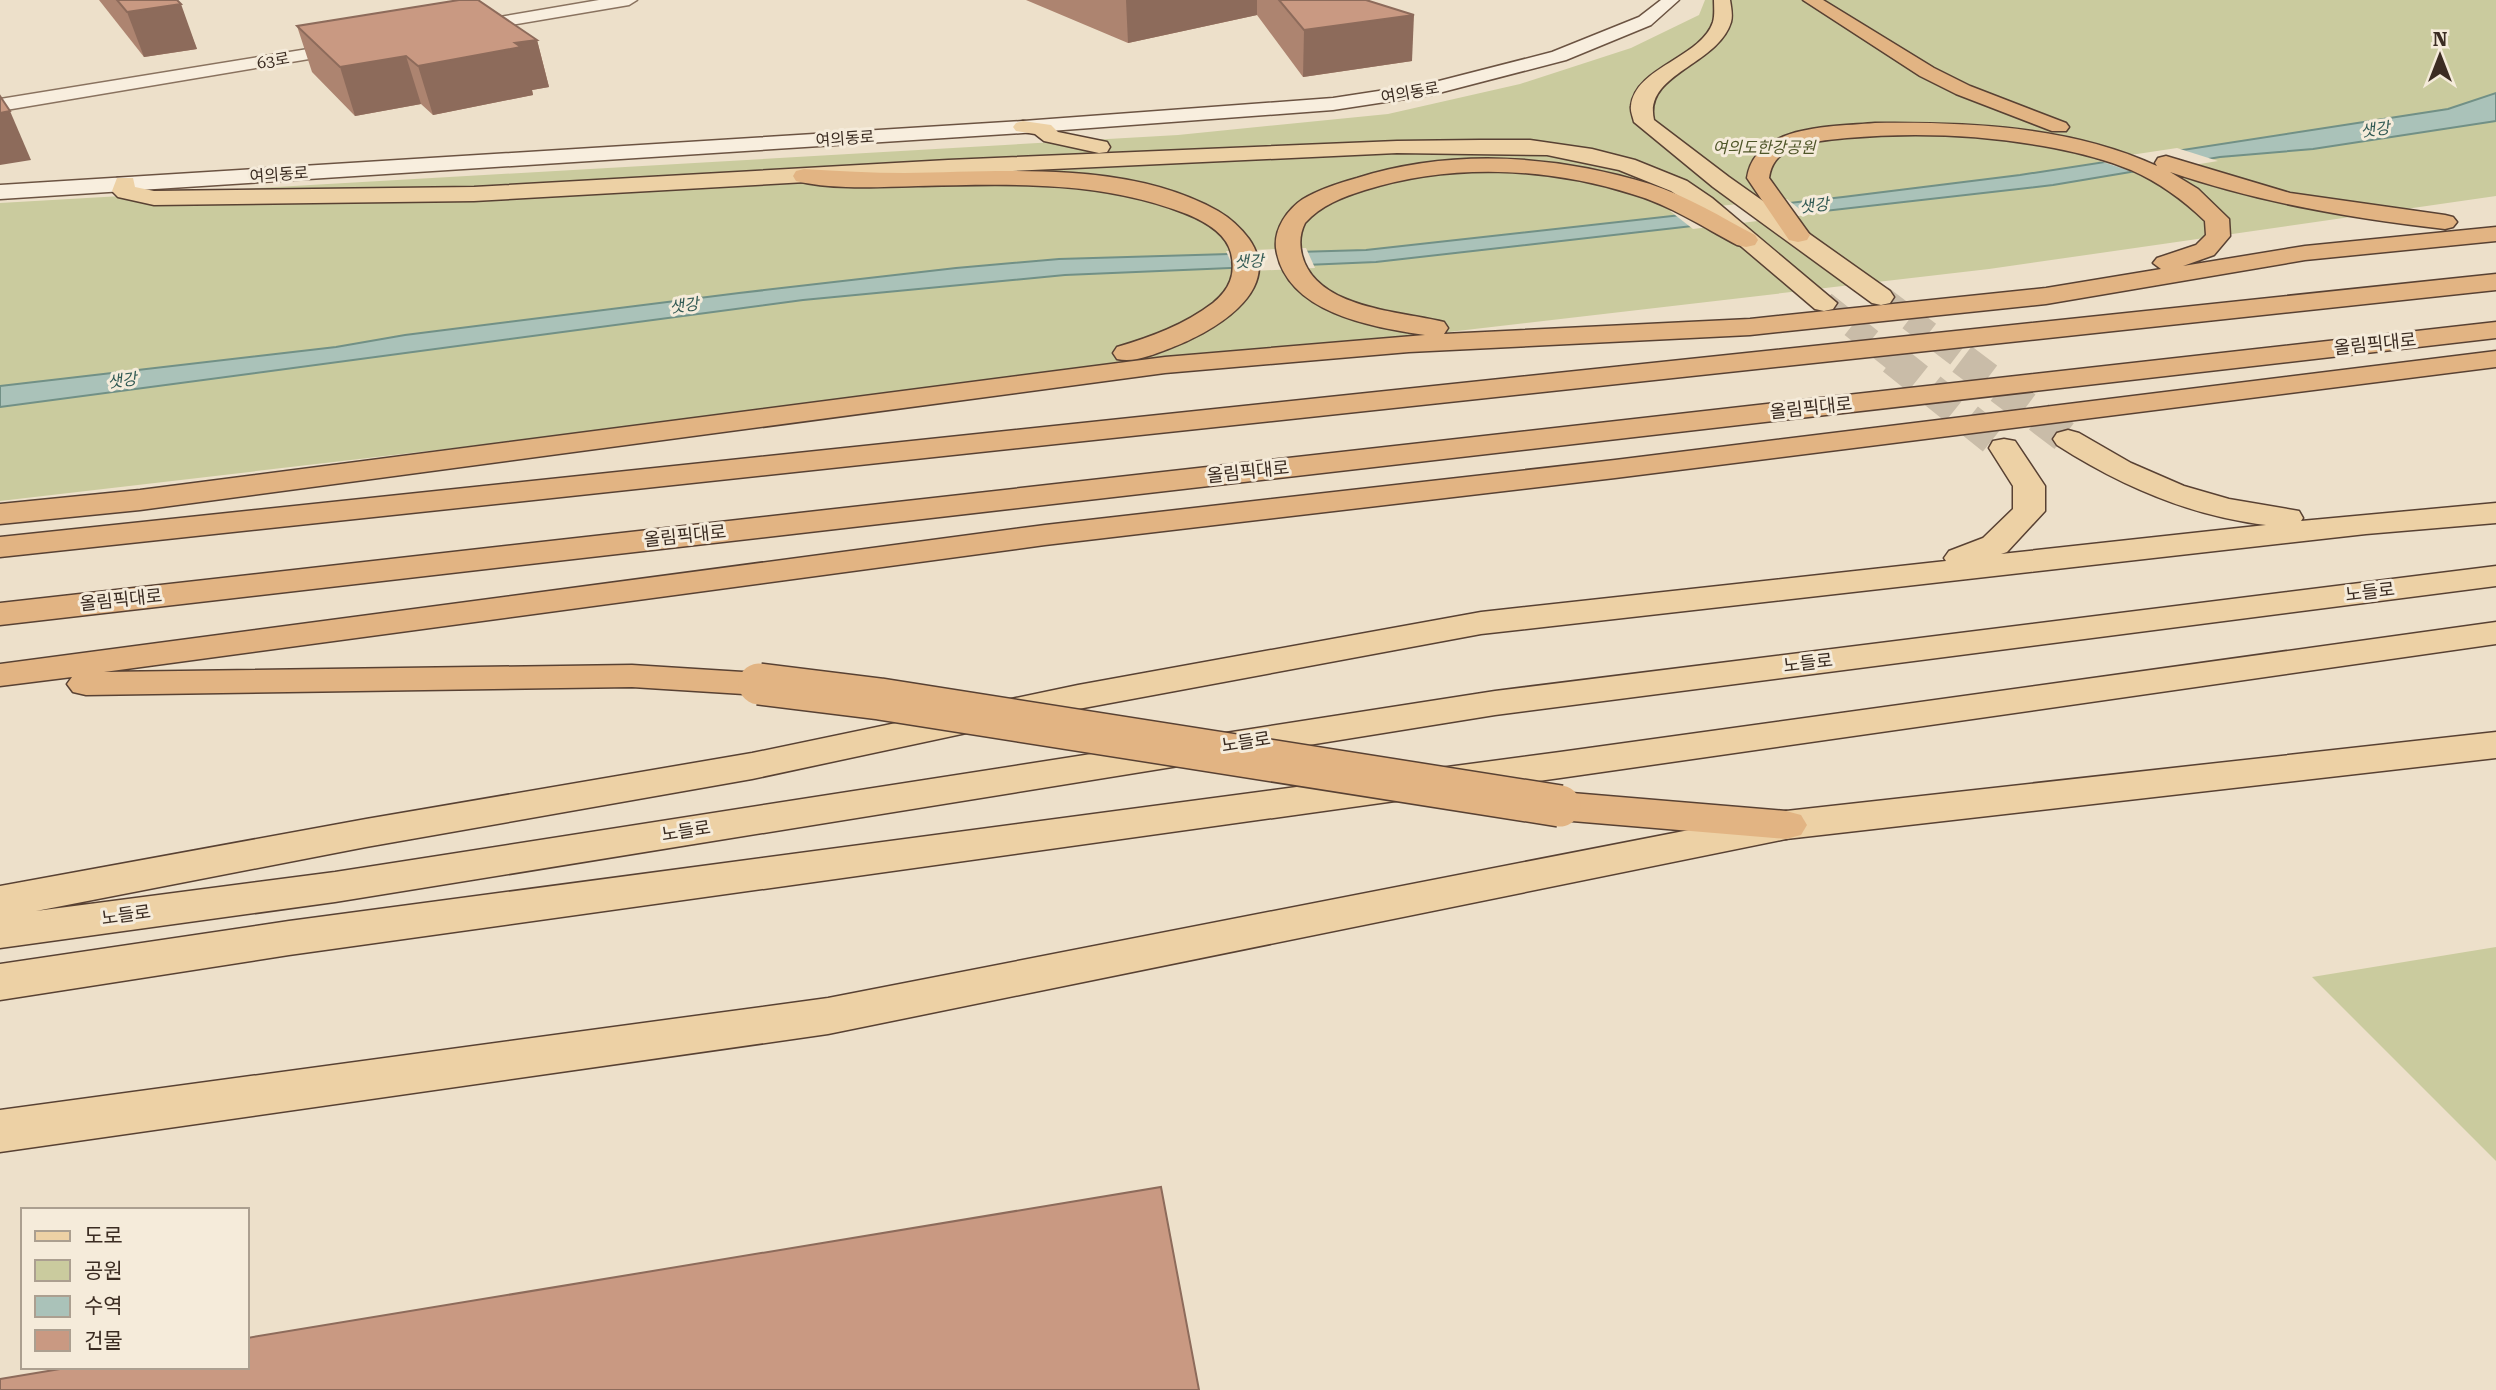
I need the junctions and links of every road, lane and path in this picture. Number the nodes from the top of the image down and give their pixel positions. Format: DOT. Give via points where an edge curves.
graph roads {
  1 [pos="629,0"];
  2 [pos="1671,0"];
  3 [pos="1723,0"];
  4 [pos="1811,0"];
  5 [pos="433,33"];
  6 [pos="379,42"];
  7 [pos="0,105"];
  8 [pos="1023,127"];
  9 [pos="1554,149"];
  10 [pos="804,176"];
  11 [pos="1714,177"];
  12 [pos="125,183"];
  13 [pos="0,192"];
  14 [pos="2496,227"];
  15 [pos="2496,234"];
  16 [pos="1798,235"];
  17 [pos="1746,240"];
  18 [pos="2496,282"];
  19 [pos="2046,296"];
  20 [pos="1881,298"];
  21 [pos="1824,303"];
  22 [pos="2496,330"];
  23 [pos="1609,332"];
  24 [pos="2496,359"];
  25 [pos="996,387"];
  26 [pos="2068,439"];
  27 [pos="2004,448"];
  28 [pos="2496,513"];
  29 [pos="0,514"];
  30 [pos="2366,524"];
  31 [pos="0,547"];
  32 [pos="1908,574"];
  33 [pos="2496,576"];
  34 [pos="0,614"];
  35 [pos="2496,632"];
  36 [pos="0,675"];
  37 [pos="0,685"];
  38 [pos="2496,745"];
  39 [pos="1786,825"];
  40 [pos="0,902"];
  41 [pos="0,932"];
  42 [pos="0,982"];
  43 [pos="0,1131"];
  1 -- 5 [label="main road"];
  2 -- 8 [label="main road, 여의동로" via="1645,21 1611,37 1559,56 1431,89 1310,106"];
  3 -- 11 [label="main road" via="1722,20 1714,38 1646,93 1641,106 1644,122"];
  4 -- 14 [label="highway" via="1964,90 2199,175 2292,201"];
  6 -- 7 [label="main road, 63로"];
  8 -- 9 [label="main road" via="1044,129 1051,137 1076,143 1144,150 1457,142"];
  8 -- 11 [label="main road" via="1102,138 1193,142 1512,131 1609,144"];
  8 -- 12 [label="main road, 여의동로"];
  9 -- 10 [label="main road" via="1397,147"];
  9 -- 17 [label="main road" via="1627,164 1679,186"];
  10 -- 12 [label="main road" via="474,194 274,198 154,198 123,191"];
  10 -- 25 [label="highway" via="852,181 981,178 1104,184 1146,192 1206,214 1223,225 1244,252 1247,268 1233,300 1180,336"];
  11 -- 16 [label="main road"];
  12 -- 13 [label="main road, 여의동로"];
  15 -- 19 [label="highway" via="2305,253"];
  16 -- 19 [label="highway" via="1758,178 1760,164 1780,146 1811,136 1856,131 1949,130 2054,144 2129,163 2173,182 2217,219 2218,236 2204,250"];
  16 -- 20 [label="main road"];
  17 -- 21 [label="main road"];
  17 -- 23 [label="highway" via="1641,189 1559,172 1487,167 1399,173 1333,193 1310,205 1291,223 1288,252 1303,282 1354,311 1394,323 1450,330"];
  18 -- 31 [label="highway"];
  19 -- 23 [label="highway" via="1750,327"];
  22 -- 34 [label="highway, 올림픽대로"];
  23 -- 25 [label="highway" via="1308,352"];
  24 -- 36 [label="highway" via="1045,535"];
  25 -- 29 [label="highway" via="140,500"];
  26 -- 30 [label="main road" via="2147,485 2197,502 2253,515"];
  27 -- 32 [label="main road" via="2029,486 2029,511 1995,545"];
  28 -- 30 [label="main road"];
  30 -- 32 [label="main road"];
  32 -- 40 [label="main road" via="1481,623 1078,697 752,766"];
  33 -- 41 [label="main road, 노들로" via="1495,703 335,887"];
  35 -- 42 [label="main road"];
  37 -- 39 [label="highway, bridge" via="632,676 759,684 1560,806"];
  38 -- 39 [label="main road"];
  39 -- 43 [label="main road" via="828,1016"];
}
